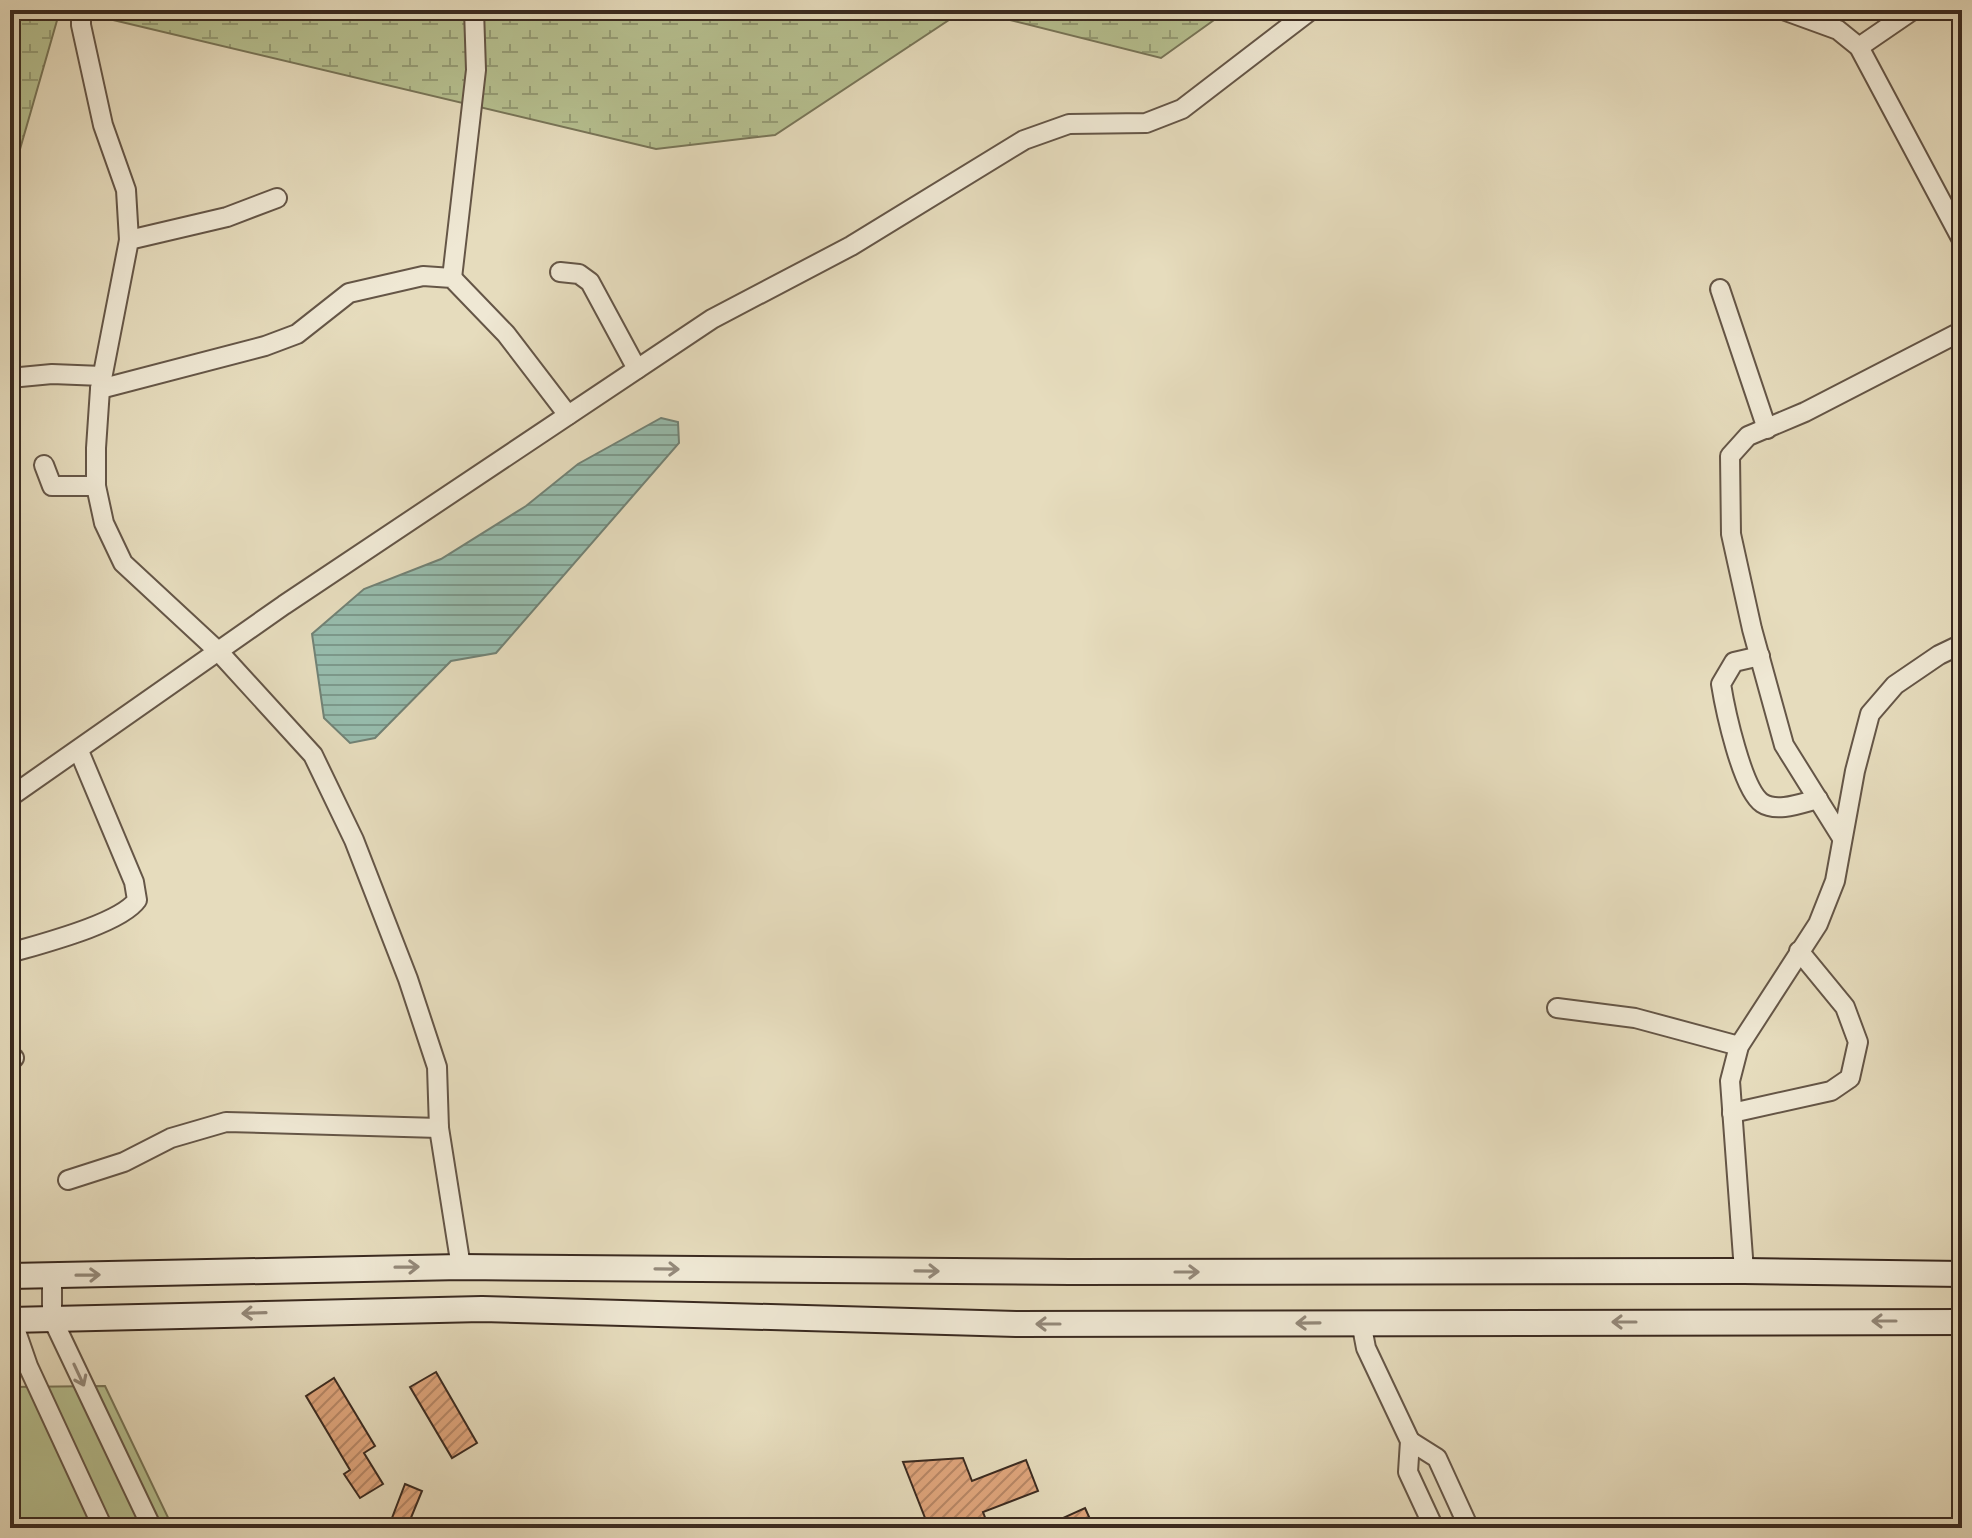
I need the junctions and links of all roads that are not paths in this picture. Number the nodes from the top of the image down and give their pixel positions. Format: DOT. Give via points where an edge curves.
graph roads {
  1 [pos="81,10"];
  2 [pos="474,10"];
  3 [pos="1311,10"];
  4 [pos="1783,10"];
  5 [pos="1913,10"];
  6 [pos="1859,47"];
  7 [pos="277,198"];
  8 [pos="1961,233"];
  9 [pos="129,240"];
  10 [pos="560,272"];
  11 [pos="452,278"];
  12 [pos="1720,289"];
  13 [pos="1962,331"];
  14 [pos="637,369"];
  15 [pos="10,378"];
  16 [pos="101,382"];
  17 [pos="568,415"];
  18 [pos="1767,429"];
  19 [pos="44,465"];
  20 [pos="96,486"];
  21 [pos="1962,644"];
  22 [pos="219,652"];
  23 [pos="1760,656"];
  24 [pos="79,751"];
  25 [pos="10,797"];
  26 [pos="1818,799"];
  27 [pos="1842,838"];
  28 [pos="1799,951"];
  29 [pos="10,953"];
  30 [pos="1557,1008"];
  31 [pos="1739,1046"];
  32 [pos="1732,1113"];
  33 [pos="439,1128"];
  34 [pos="68,1180"];
  35 [pos="461,1267"];
  36 [pos="1744,1271"];
  37 [pos="1962,1274"];
  38 [pos="10,1276"];
  39 [pos="52,1276"];
  40 [pos="10,1318"];
  41 [pos="52,1318"];
  42 [pos="1361,1322"];
  43 [pos="1962,1322"];
  44 [pos="1410,1441"];
  45 [pos="103,1528"];
  46 [pos="152,1528"];
  47 [pos="1434,1528"];
  48 [pos="1469,1528"];
  1 -- 9 [label="street" via="103,125 126,190"];
  2 -- 11 [label="street" via="476,70"];
  3 -- 14 [label="street" via="1182,109 1146,123 1069,124 1024,140 851,246 712,319"];
  4 -- 6 [label="street" via="1838,30"];
  5 -- 6 [label="street"];
  6 -- 8 [label="street"];
  7 -- 9 [label="street" via="227,217"];
  9 -- 16 [label="street"];
  10 -- 14 [label="street" via="579,274 590,282"];
  11 -- 16 [label="street" via="423,276 349,293 297,334 265,346"];
  11 -- 17 [label="street" via="506,334"];
  12 -- 18 [label="street"];
  13 -- 18 [label="street"];
  14 -- 17 [label="street"];
  15 -- 16 [label="street" via="52,374"];
  16 -- 20 [label="street"];
  17 -- 22 [label="street"];
  18 -- 23 [label="street" via="1748,436 1730,456 1731,534"];
  19 -- 20 [label="street" via="52,486"];
  20 -- 22 [label="street" via="104,523 123,563"];
  21 -- 27 [label="street" via="1895,685 1870,714"];
  22 -- 24 [label="street"];
  22 -- 33 [label="street" via="313,755 354,840 437,1067"];
  23 -- 26 [label="street" via="1784,745"];
  23 -- 26 [label="street" via="1734,662 1721,684 1749,787 1763,804 1779,808"];
  24 -- 25 [label="street"];
  24 -- 29 [label="street" via="137,900 80,932"];
  26 -- 27 [label="street"];
  27 -- 28 [label="street" via="1835,881 1818,924"];
  28 -- 31 [label="street"];
  28 -- 32 [label="street" via="1845,1007 1858,1042 1850,1078 1831,1091"];
  30 -- 31 [label="street" via="1635,1018"];
  31 -- 32 [label="street" via="1730,1081"];
  32 -- 36 [label="street"];
  33 -- 34 [label="street" via="226,1122"];
  33 -- 35 [label="street"];
  35 -- 36 [label="main road, one-way"];
  39 -- 35 [label="main road, one-way"];
  36 -- 37 [label="main road"];
  38 -- 39 [label="main road"];
  39 -- 41 [label="street"];
  40 -- 41 [label="main road"];
  40 -- 45 [label="street"];
  42 -- 41 [label="main road, one-way" via="1016,1324 482,1309"];
  41 -- 46 [label="street, one-way"];
  43 -- 42 [label="main road, one-way"];
  42 -- 44 [label="street" via="1366,1348"];
  44 -- 47 [label="street" via="1408,1472"];
  44 -- 48 [label="street" via="1437,1458"];
}
